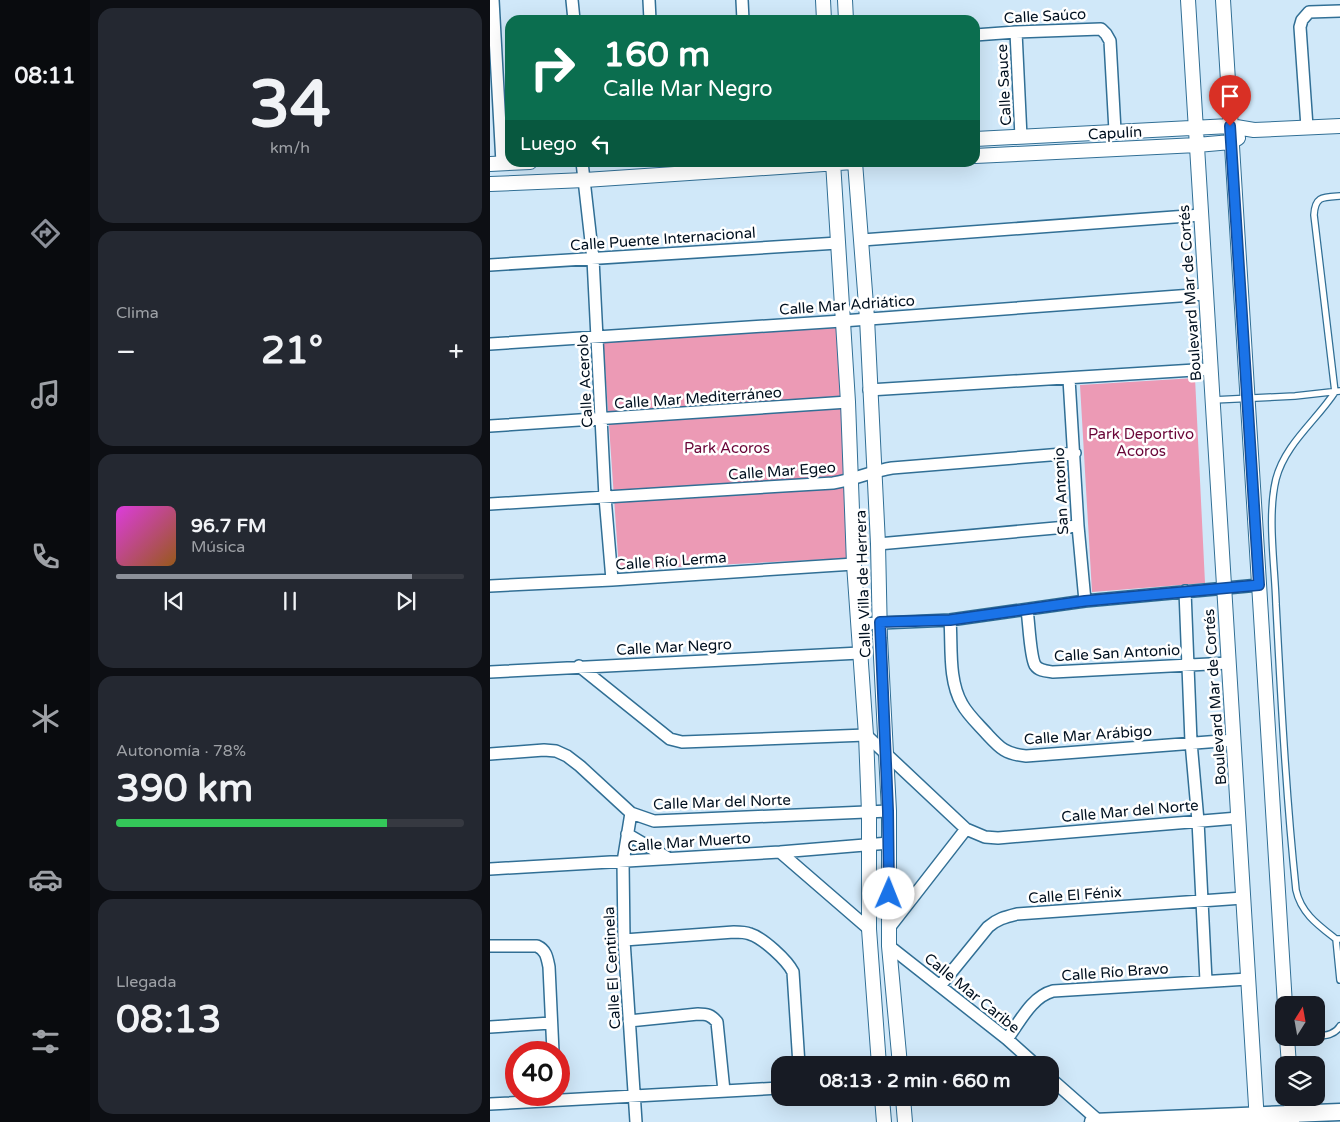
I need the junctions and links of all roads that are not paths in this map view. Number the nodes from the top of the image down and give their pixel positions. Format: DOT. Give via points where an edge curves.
graph roads {
  1 [pos="493,0"];
  2 [pos="572,0"];
  3 [pos="649,0"];
  4 [pos="742,0"];
  5 [pos="823,0"];
  6 [pos="845,0"];
  7 [pos="1188,0"];
  8 [pos="1223,0"];
  9 [pos="1340,11"];
  10 [pos="574,15"];
  11 [pos="650,15"];
  12 [pos="743,15"];
  13 [pos="824,15"];
  14 [pos="846,15"];
  15 [pos="1016,32"];
  16 [pos="980,35"];
  17 [pos="1230,126"];
  18 [pos="1340,126"];
  19 [pos="1307,127"];
  20 [pos="1196,128"];
  21 [pos="1254,130"];
  22 [pos="1116,131"];
  23 [pos="1021,137"];
  24 [pos="980,139"];
  25 [pos="1232,142"];
  26 [pos="1197,145"];
  27 [pos="980,156"];
  28 [pos="496,164"];
  29 [pos="583,167"];
  30 [pos="775,167"];
  31 [pos="833,167"];
  32 [pos="855,167"];
  33 [pos="585,180"];
  34 [pos="490,184"];
  35 [pos="1340,196"];
  36 [pos="1201,215"];
  37 [pos="862,240"];
  38 [pos="838,243"];
  39 [pos="593,259"];
  40 [pos="490,265"];
  41 [pos="1206,294"];
  42 [pos="867,318"];
  43 [pos="842,321"];
  44 [pos="598,337"];
  45 [pos="490,344"];
  46 [pos="1211,369"];
  47 [pos="1069,379"];
  48 [pos="870,390"];
  49 [pos="1337,391"];
  50 [pos="1247,399"];
  51 [pos="1213,400"];
  52 [pos="848,402"];
  53 [pos="602,420"];
  54 [pos="490,426"];
  55 [pos="1075,453"];
  56 [pos="875,472"];
  57 [pos="851,481"];
  58 [pos="604,497"];
  59 [pos="490,504"];
  60 [pos="1078,526"];
  61 [pos="878,544"];
  62 [pos="854,564"];
  63 [pos="612,580"];
  64 [pos="1259,585"];
  65 [pos="490,586"];
  66 [pos="1224,587"];
  67 [pos="1185,591"];
  68 [pos="1085,601"];
  69 [pos="1027,610"];
  70 [pos="950,620"];
  71 [pos="880,622"];
  72 [pos="858,624"];
  73 [pos="860,652"];
  74 [pos="1229,662"];
  75 [pos="1189,665"];
  76 [pos="579,666"];
  77 [pos="490,672"];
  78 [pos="866,736"];
  79 [pos="1234,740"];
  80 [pos="1192,742"];
  81 [pos="490,754"];
  82 [pos="886,754"];
  83 [pos="888,811"];
  84 [pos="869,812"];
  85 [pos="631,814"];
  86 [pos="1238,818"];
  87 [pos="1198,820"];
  88 [pos="966,829"];
  89 [pos="627,834"];
  90 [pos="889,843"];
  91 [pos="869,846"];
  92 [pos="780,852"];
  93 [pos="668,858"];
  94 [pos="623,862"];
  95 [pos="490,870"];
  96 [pos="1243,898"];
  97 [pos="1201,901"];
  98 [pos="888,928"];
  99 [pos="870,930"];
  100 [pos="1338,939"];
  101 [pos="624,940"];
  102 [pos="490,946"];
  103 [pos="889,946"];
  104 [pos="1248,979"];
  105 [pos="1340,980"];
  106 [pos="1206,981"];
  107 [pos="940,986"];
  108 [pos="1284,996"];
  109 [pos="629,1021"];
  110 [pos="551,1023"];
  111 [pos="1340,1026"];
  112 [pos="490,1027"];
  113 [pos="1325,1035"];
  114 [pos="1007,1040"];
  115 [pos="552,1041"];
  116 [pos="798,1056"];
  117 [pos="878,1056"];
  118 [pos="899,1056"];
  119 [pos="1026,1056"];
  120 [pos="1059,1086"];
  121 [pos="771,1088"];
  122 [pos="724,1091"];
  123 [pos="634,1096"];
  124 [pos="570,1098"];
  125 [pos="505,1103"];
  126 [pos="490,1104"];
  127 [pos="883,1106"];
  128 [pos="904,1106"];
  129 [pos="1291,1111"];
  130 [pos="1340,1112"];
  131 [pos="1257,1118"];
  132 [pos="636,1122"];
  133 [pos="884,1122"];
  134 [pos="905,1122"];
  135 [pos="1093,1122"];
  136 [pos="1099,1122"];
  1 -- 28 [label="street"];
  2 -- 10 [label="street"];
  3 -- 11 [label="street"];
  4 -- 12 [label="street"];
  5 -- 13 [label="street"];
  6 -- 14 [label="street"];
  7 -- 20 [label="street, Boulevard Mar de Cortés"];
  8 -- 17 [label="street"];
  9 -- 19 [label="street" via="1309,12 1300,26"];
  15 -- 16 [label="street, Calle Saúco"];
  15 -- 22 [label="street, Calle Saúco" via="1093,28 1106,34 1110,41"];
  15 -- 23 [label="street, Calle Sauce"];
  17 -- 20 [label="street, Capulín"];
  17 -- 21 [label="street, Capulín"];
  17 -- 25 [label="street"];
  18 -- 19 [label="street, Capulín"];
  19 -- 21 [label="street, Capulín"];
  20 -- 22 [label="street, Capulín"];
  20 -- 26 [label="street, Boulevard Mar de Cortés"];
  21 -- 25 [label="street, Capulín"];
  22 -- 23 [label="street, Capulín"];
  23 -- 24 [label="street, Capulín"];
  25 -- 26 [label="street, Capulín"];
  25 -- 50 [label="street"];
  26 -- 27 [label="street, Capulín"];
  26 -- 36 [label="street, Boulevard Mar de Cortés"];
  29 -- 33 [label="street, Calle Acerolo"];
  30 -- 33 [label="street"];
  31 -- 38 [label="street, Calle Villa de Herrera"];
  32 -- 37 [label="street, Calle Villa de Herrera"];
  33 -- 34 [label="street"];
  33 -- 39 [label="street, Calle Acerolo"];
  35 -- 49 [label="lane" via="1318,200 1314,215"];
  36 -- 37 [label="street"];
  36 -- 41 [label="street, Boulevard Mar de Cortés"];
  37 -- 42 [label="street, Calle Villa de Herrera"];
  38 -- 39 [label="street, Calle Puente Internacional"];
  38 -- 43 [label="street, Calle Villa de Herrera"];
  39 -- 40 [label="street, Calle Puente Internacional"];
  39 -- 44 [label="street, Calle Acerolo"];
  41 -- 42 [label="street, Calle Mar Adriático"];
  41 -- 46 [label="street, Boulevard Mar de Cortés"];
  42 -- 43 [label="street, Calle Mar Adriático"];
  42 -- 48 [label="street, Calle Villa de Herrera"];
  43 -- 44 [label="street, Calle Mar Adriático"];
  43 -- 52 [label="street, Calle Villa de Herrera"];
  44 -- 45 [label="street, Calle Mar Adriático"];
  44 -- 53 [label="street, Calle Acerolo"];
  46 -- 47 [label="street"];
  46 -- 51 [label="street, Boulevard Mar de Cortés"];
  47 -- 48 [label="street"];
  47 -- 55 [label="street, San Antonio"];
  48 -- 56 [label="street, Calle Villa de Herrera"];
  49 -- 50 [label="lane"];
  49 -- 100 [label="lane" via="1290,449 1282,464 1276,480 1272,518 1296,890 1305,912"];
  50 -- 51 [label="lane"];
  50 -- 64 [label="street"];
  51 -- 66 [label="street, Boulevard Mar de Cortés"];
  52 -- 53 [label="street, Calle Mar Mediterráneo"];
  52 -- 57 [label="street, Calle Villa de Herrera"];
  53 -- 54 [label="street, Calle Mar Mediterráneo"];
  53 -- 58 [label="street, Calle Acerolo"];
  55 -- 56 [label="street, Calle Mar Egeo"];
  55 -- 60 [label="street, San Antonio"];
  56 -- 57 [label="street, Calle Mar Egeo"];
  56 -- 61 [label="street, Calle Villa de Herrera"];
  57 -- 58 [label="street, Calle Mar Egeo"];
  57 -- 62 [label="street, Calle Villa de Herrera"];
  58 -- 59 [label="street, Calle Mar Egeo"];
  58 -- 63 [label="street, Calle Acerolo"];
  60 -- 61 [label="street"];
  60 -- 68 [label="street, San Antonio"];
  61 -- 71 [label="street, Calle Villa de Herrera"];
  62 -- 63 [label="street, Calle Río Lerma"];
  62 -- 72 [label="street, Calle Villa de Herrera"];
  63 -- 65 [label="street, Calle Río Lerma"];
  64 -- 66 [label="street"];
  64 -- 108 [label="street"];
  66 -- 67 [label="street"];
  66 -- 74 [label="street, Boulevard Mar de Cortés"];
  67 -- 68 [label="street"];
  67 -- 75 [label="street"];
  68 -- 69 [label="street"];
  69 -- 70 [label="street"];
  69 -- 75 [label="street, Calle San Antonio" via="1035,666 1041,670"];
  70 -- 71 [label="street"];
  70 -- 80 [label="street, Calle Mar Arábigo" via="955,689 967,712 1007,753 1026,756"];
  71 -- 72 [label="street"];
  71 -- 82 [label="street, Calle Villa de Herrera"];
  72 -- 73 [label="street, Calle Villa de Herrera"];
  73 -- 76 [label="street, Calle Mar Negro"];
  73 -- 78 [label="street, Calle Villa de Herrera"];
  74 -- 75 [label="street, Calle San Antonio"];
  74 -- 79 [label="street, Boulevard Mar de Cortés"];
  75 -- 80 [label="street"];
  76 -- 77 [label="street, Calle Mar Negro"];
  76 -- 78 [label="street" via="660,731 682,742"];
  78 -- 82 [label="street, Calle Mar del Norte"];
  78 -- 84 [label="street, Calle Villa de Herrera"];
  79 -- 80 [label="street, Calle Mar Arábigo"];
  79 -- 86 [label="street, Boulevard Mar de Cortés"];
  80 -- 87 [label="street"];
  81 -- 85 [label="street, Calle Mar del Norte" via="544,750 561,753 580,766"];
  82 -- 83 [label="street, Calle Villa de Herrera"];
  82 -- 88 [label="street, Calle Mar del Norte"];
  83 -- 84 [label="street, Calle Mar del Norte"];
  83 -- 90 [label="street, Calle Villa de Herrera"];
  84 -- 85 [label="street, Calle Mar del Norte" via="654,821"];
  84 -- 91 [label="street, Calle Villa de Herrera"];
  85 -- 89 [label="street, Calle El Centinela"];
  86 -- 87 [label="street, Calle Mar del Norte"];
  86 -- 96 [label="street, Boulevard Mar de Cortés"];
  87 -- 88 [label="street, Calle Mar del Norte" via="998,838 985,837"];
  87 -- 97 [label="street"];
  88 -- 98 [label="street"];
  89 -- 93 [label="street"];
  89 -- 94 [label="street, Calle El Centinela"];
  90 -- 91 [label="street, Calle Mar Muerto"];
  90 -- 98 [label="street, Calle Villa de Herrera"];
  91 -- 92 [label="street, Calle Mar Muerto"];
  91 -- 99 [label="street, Calle Villa de Herrera"];
  92 -- 93 [label="street, Calle Mar Muerto"];
  92 -- 99 [label="street"];
  93 -- 94 [label="street, Calle Mar Muerto"];
  94 -- 95 [label="street, Calle Mar Muerto"];
  94 -- 101 [label="street, Calle El Centinela"];
  96 -- 97 [label="street, Calle El Fénix"];
  96 -- 104 [label="street, Boulevard Mar de Cortés"];
  97 -- 106 [label="street"];
  97 -- 107 [label="street, Calle El Fénix" via="1004,917 988,927"];
  98 -- 103 [label="street, Calle Villa de Herrera"];
  99 -- 117 [label="street, Calle Villa de Herrera"];
  100 -- 105 [label="lane"];
  101 -- 109 [label="street, Calle El Centinela"];
  101 -- 116 [label="street" via="734,932 752,934 785,960 793,972"];
  102 -- 110 [label="street" via="530,945 542,948 549,967"];
  103 -- 107 [label="street, Calle Mar Caribe"];
  103 -- 118 [label="street, Calle Villa de Herrera"];
  104 -- 106 [label="street, Calle Río Bravo"];
  104 -- 131 [label="street, Boulevard Mar de Cortés"];
  106 -- 114 [label="street, Calle Río Bravo" via="1053,991 1036,999"];
  107 -- 114 [label="street, Calle Mar Caribe"];
  109 -- 122 [label="street" via="698,1014 712,1017 717,1022"];
  109 -- 123 [label="street, Calle El Centinela"];
  110 -- 112 [label="street"];
  110 -- 115 [label="street"];
  111 -- 113 [label="lane" via="1332,1034"];
  114 -- 119 [label="street, Calle Mar Caribe"];
  120 -- 136 [label="street"];
  121 -- 122 [label="street"];
  122 -- 123 [label="street"];
  123 -- 124 [label="street"];
  123 -- 132 [label="street, Calle El Centinela"];
  125 -- 126 [label="street"];
  127 -- 133 [label="street"];
  128 -- 134 [label="street"];
  129 -- 130 [label="main road"];
  129 -- 131 [label="main road"];
  131 -- 136 [label="main road"];
  135 -- 136 [label="main road"];
}
